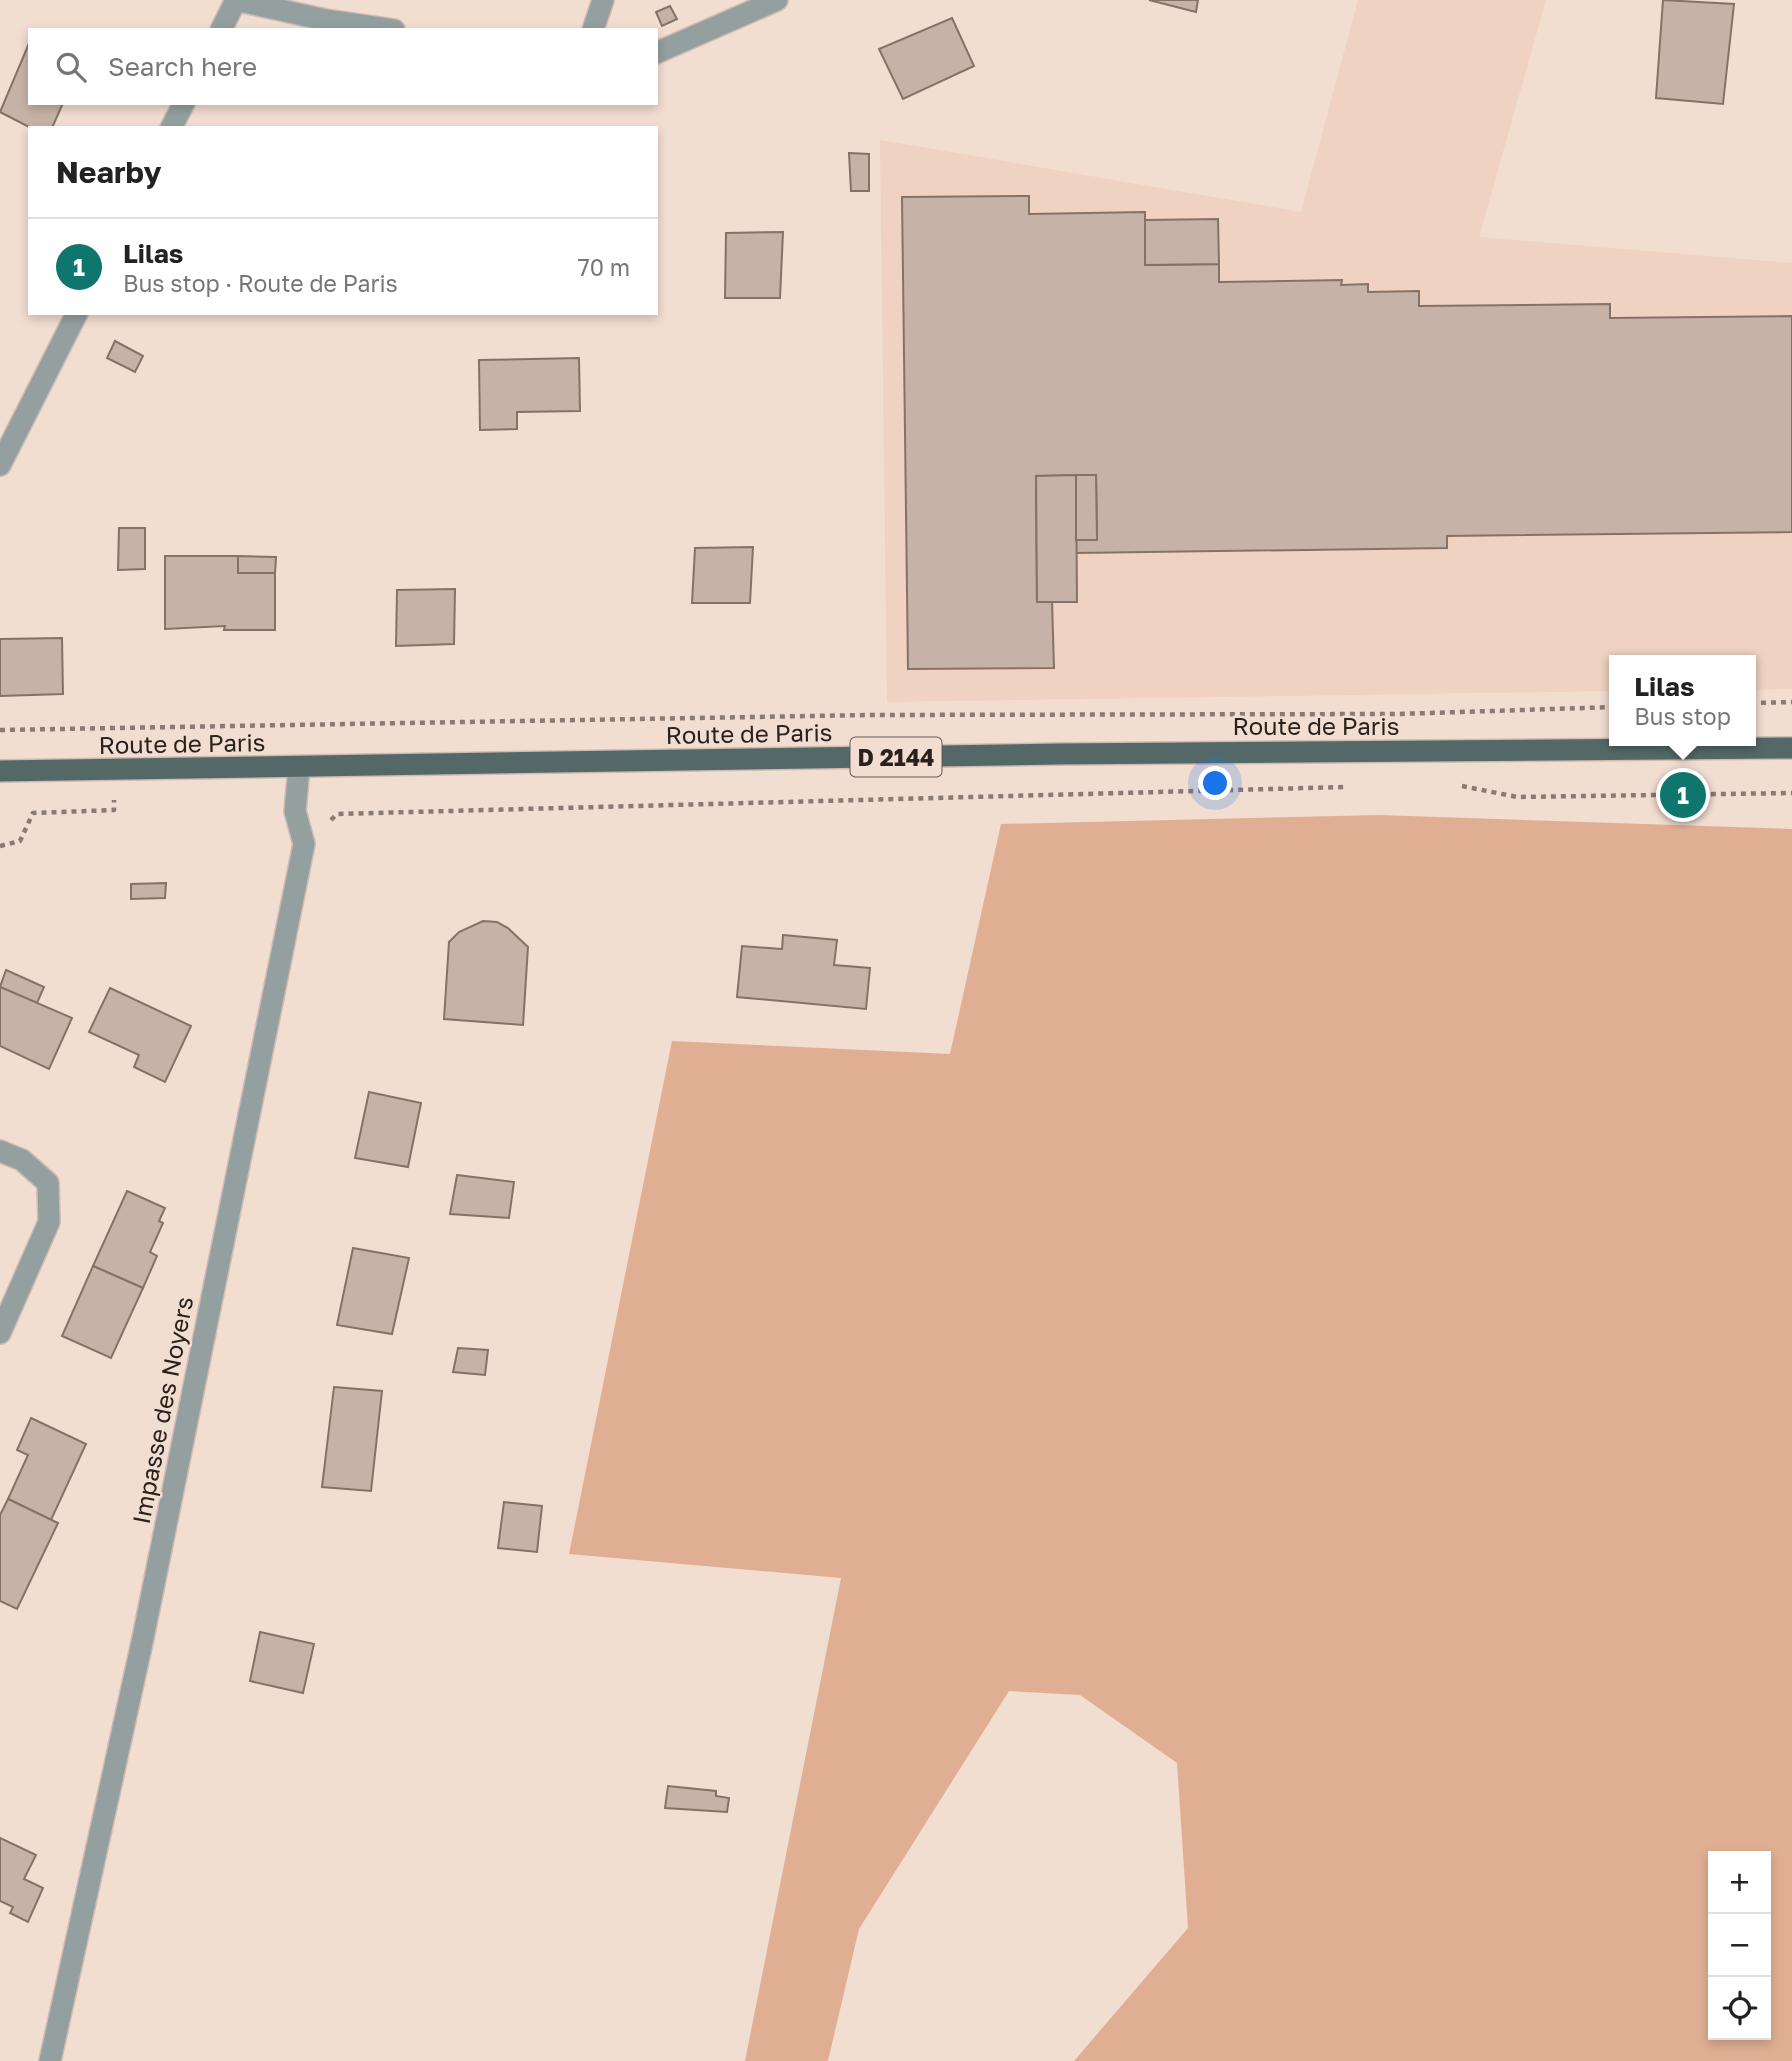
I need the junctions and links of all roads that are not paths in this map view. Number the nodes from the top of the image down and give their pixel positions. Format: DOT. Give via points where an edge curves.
graph roads {
  1 [pos="236,0"];
  2 [pos="603,0"];
  3 [pos="777,0"];
  4 [pos="222,28"];
  5 [pos="383,28"];
  6 [pos="594,28"];
  7 [pos="658,52"];
  8 [pos="183,105"];
  9 [pos="172,126"];
  10 [pos="76,315"];
  11 [pos="0,465"];
  12 [pos="1792,748"];
  13 [pos="299,768"];
  14 [pos="0,771"];
  15 [pos="0,1151"];
  16 [pos="0,1333"];
  17 [pos="50,2061"];
  1 -- 4 [label="street"];
  1 -- 5 [label="street"];
  2 -- 6 [label="street"];
  3 -- 7 [label="street"];
  8 -- 9 [label="street"];
  10 -- 11 [label="street"];
  12 -- 13 [label="main road, Route de Paris / D 2144" via="1059,754"];
  13 -- 14 [label="main road, Route de Paris / D 2144"];
  13 -- 17 [label="street, Impasse des Noyers" via="295,811 304,844 143,1638"];
  15 -- 16 [label="street" via="22,1160 48,1184 49,1222"];
}
